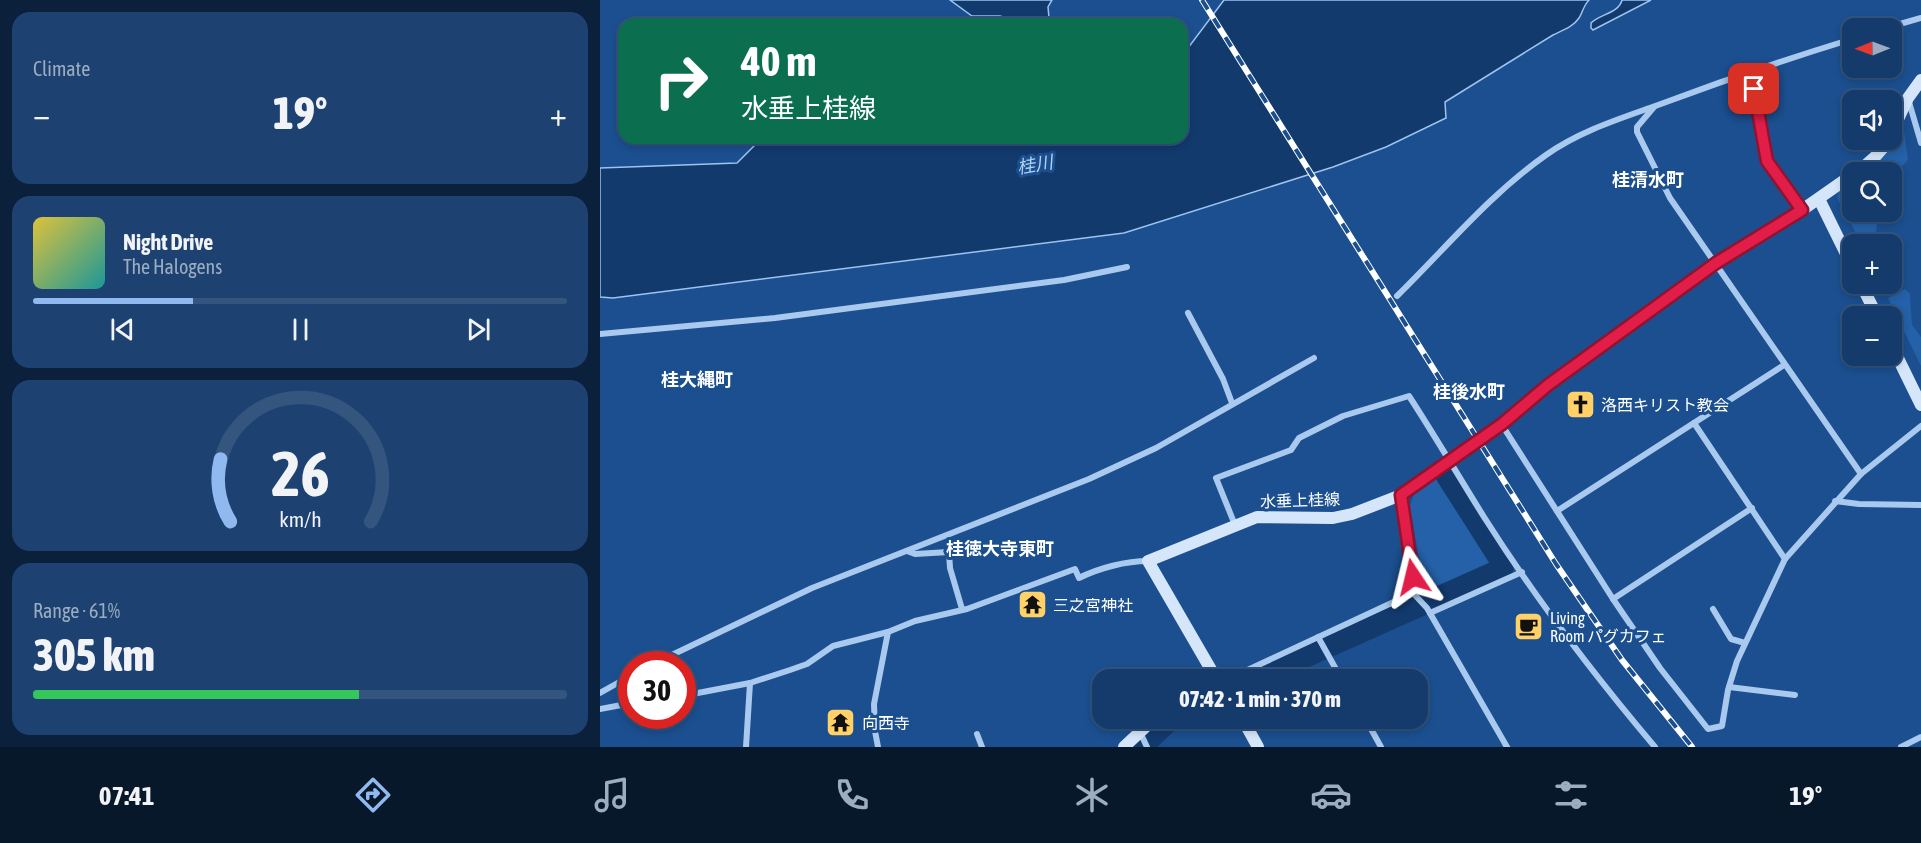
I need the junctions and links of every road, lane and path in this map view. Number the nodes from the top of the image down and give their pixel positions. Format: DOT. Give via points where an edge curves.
graph roads {
  1 [pos="1921,18"];
  2 [pos="1902,23"];
  3 [pos="1842,42"];
  4 [pos="1752,71"];
  5 [pos="1921,80"];
  6 [pos="1908,98"];
  7 [pos="1655,105"];
  8 [pos="1902,111"];
  9 [pos="1921,143"];
  10 [pos="1880,150"];
  11 [pos="1869,162"];
  12 [pos="1842,182"];
  13 [pos="1819,199"];
  14 [pos="1802,210"];
  15 [pos="1842,246"];
  16 [pos="1716,263"];
  17 [pos="1127,267"];
  18 [pos="1397,296"];
  19 [pos="1188,314"];
  20 [pos="600,334"];
  21 [pos="1314,358"];
  22 [pos="1784,365"];
  23 [pos="1902,366"];
  24 [pos="1232,403"];
  25 [pos="1921,405"];
  26 [pos="1694,423"];
  27 [pos="1502,424"];
  28 [pos="1921,426"];
  29 [pos="1450,461"];
  30 [pos="1861,474"];
  31 [pos="1401,495"];
  32 [pos="1835,501"];
  33 [pos="1921,505"];
  34 [pos="1752,508"];
  35 [pos="1557,511"];
  36 [pos="1235,525"];
  37 [pos="906,551"];
  38 [pos="1785,559"];
  39 [pos="1148,561"];
  40 [pos="1522,572"];
  41 [pos="1413,593"];
  42 [pos="1613,599"];
  43 [pos="962,609"];
  44 [pos="1713,609"];
  45 [pos="1428,611"];
  46 [pos="888,632"];
  47 [pos="1320,640"];
  48 [pos="1745,643"];
  49 [pos="679,651"];
  50 [pos="1211,669"];
  51 [pos="1252,669"];
  52 [pos="1336,669"];
  53 [pos="618,683"];
  54 [pos="750,683"];
  55 [pos="1729,687"];
  56 [pos="600,693"];
  57 [pos="696,693"];
  58 [pos="1795,695"];
  59 [pos="618,706"];
  60 [pos="600,709"];
  61 [pos="1146,729"];
  62 [pos="1248,729"];
  63 [pos="1371,729"];
  64 [pos="978,734"];
  65 [pos="1141,735"];
  66 [pos="1921,736"];
  67 [pos="746,747"];
  68 [pos="878,747"];
  69 [pos="982,747"];
  70 [pos="1124,747"];
  71 [pos="1147,747"];
  72 [pos="1258,747"];
  73 [pos="1381,747"];
  74 [pos="1507,747"];
  75 [pos="1655,747"];
  76 [pos="1901,747"];
  1 -- 2 [label="street"];
  3 -- 4 [label="street"];
  4 -- 7 [label="street"];
  4 -- 14 [label="street" via="1767,161"];
  5 -- 6 [label="main road"];
  6 -- 8 [label="main road"];
  6 -- 9 [label="street"];
  7 -- 16 [label="street" via="1637,132 1670,198"];
  7 -- 18 [label="street" via="1583,133 1547,154 1502,189"];
  10 -- 11 [label="main road"];
  12 -- 13 [label="main road, 水垂上桂線"];
  13 -- 14 [label="main road, 水垂上桂線"];
  13 -- 15 [label="main road"];
  14 -- 16 [label="main road, 水垂上桂線"];
  16 -- 22 [label="street"];
  16 -- 27 [label="main road, 水垂上桂線" via="1548,385"];
  17 -- 20 [label="street" via="1046,283 775,318"];
  19 -- 24 [label="street"];
  21 -- 24 [label="street"];
  22 -- 26 [label="street"];
  22 -- 30 [label="street"];
  23 -- 25 [label="main road"];
  24 -- 37 [label="street" via="1156,448 1089,479"];
  26 -- 34 [label="street"];
  26 -- 35 [label="street"];
  27 -- 29 [label="main road, 水垂上桂線"];
  27 -- 35 [label="street"];
  28 -- 30 [label="street"];
  29 -- 31 [label="main road, 水垂上桂線"];
  29 -- 36 [label="street" via="1409,396 1343,416 1299,438 1291,450 1216,478"];
  29 -- 40 [label="street"];
  30 -- 32 [label="street"];
  31 -- 36 [label="main road, 水垂上桂線" via="1333,518 1257,517"];
  31 -- 41 [label="street"];
  32 -- 33 [label="street"];
  32 -- 38 [label="street"];
  34 -- 38 [label="street"];
  34 -- 42 [label="street"];
  35 -- 42 [label="street"];
  36 -- 39 [label="main road, 水垂上桂線"];
  37 -- 43 [label="street" via="949,552"];
  37 -- 49 [label="street" via="812,588"];
  38 -- 48 [label="street"];
  39 -- 43 [label="street" via="1079,578 1075,569"];
  39 -- 50 [label="main road"];
  40 -- 45 [label="street"];
  40 -- 75 [label="street" via="1604,686"];
  41 -- 45 [label="street"];
  41 -- 47 [label="street"];
  42 -- 55 [label="street" via="1708,729 1722,726"];
  43 -- 46 [label="street"];
  44 -- 48 [label="street" via="1731,639"];
  45 -- 74 [label="street"];
  46 -- 54 [label="street" via="833,646 807,664"];
  46 -- 68 [label="street" via="874,704"];
  47 -- 51 [label="street"];
  47 -- 52 [label="street"];
  48 -- 55 [label="street"];
  53 -- 56 [label="street"];
  54 -- 57 [label="street"];
  54 -- 67 [label="street"];
  55 -- 58 [label="street"];
  59 -- 60 [label="street"];
  61 -- 65 [label="main road"];
  62 -- 72 [label="main road"];
  63 -- 73 [label="street"];
  64 -- 69 [label="street"];
  65 -- 70 [label="main road"];
  65 -- 71 [label="street"];
  66 -- 76 [label="street"];
}
